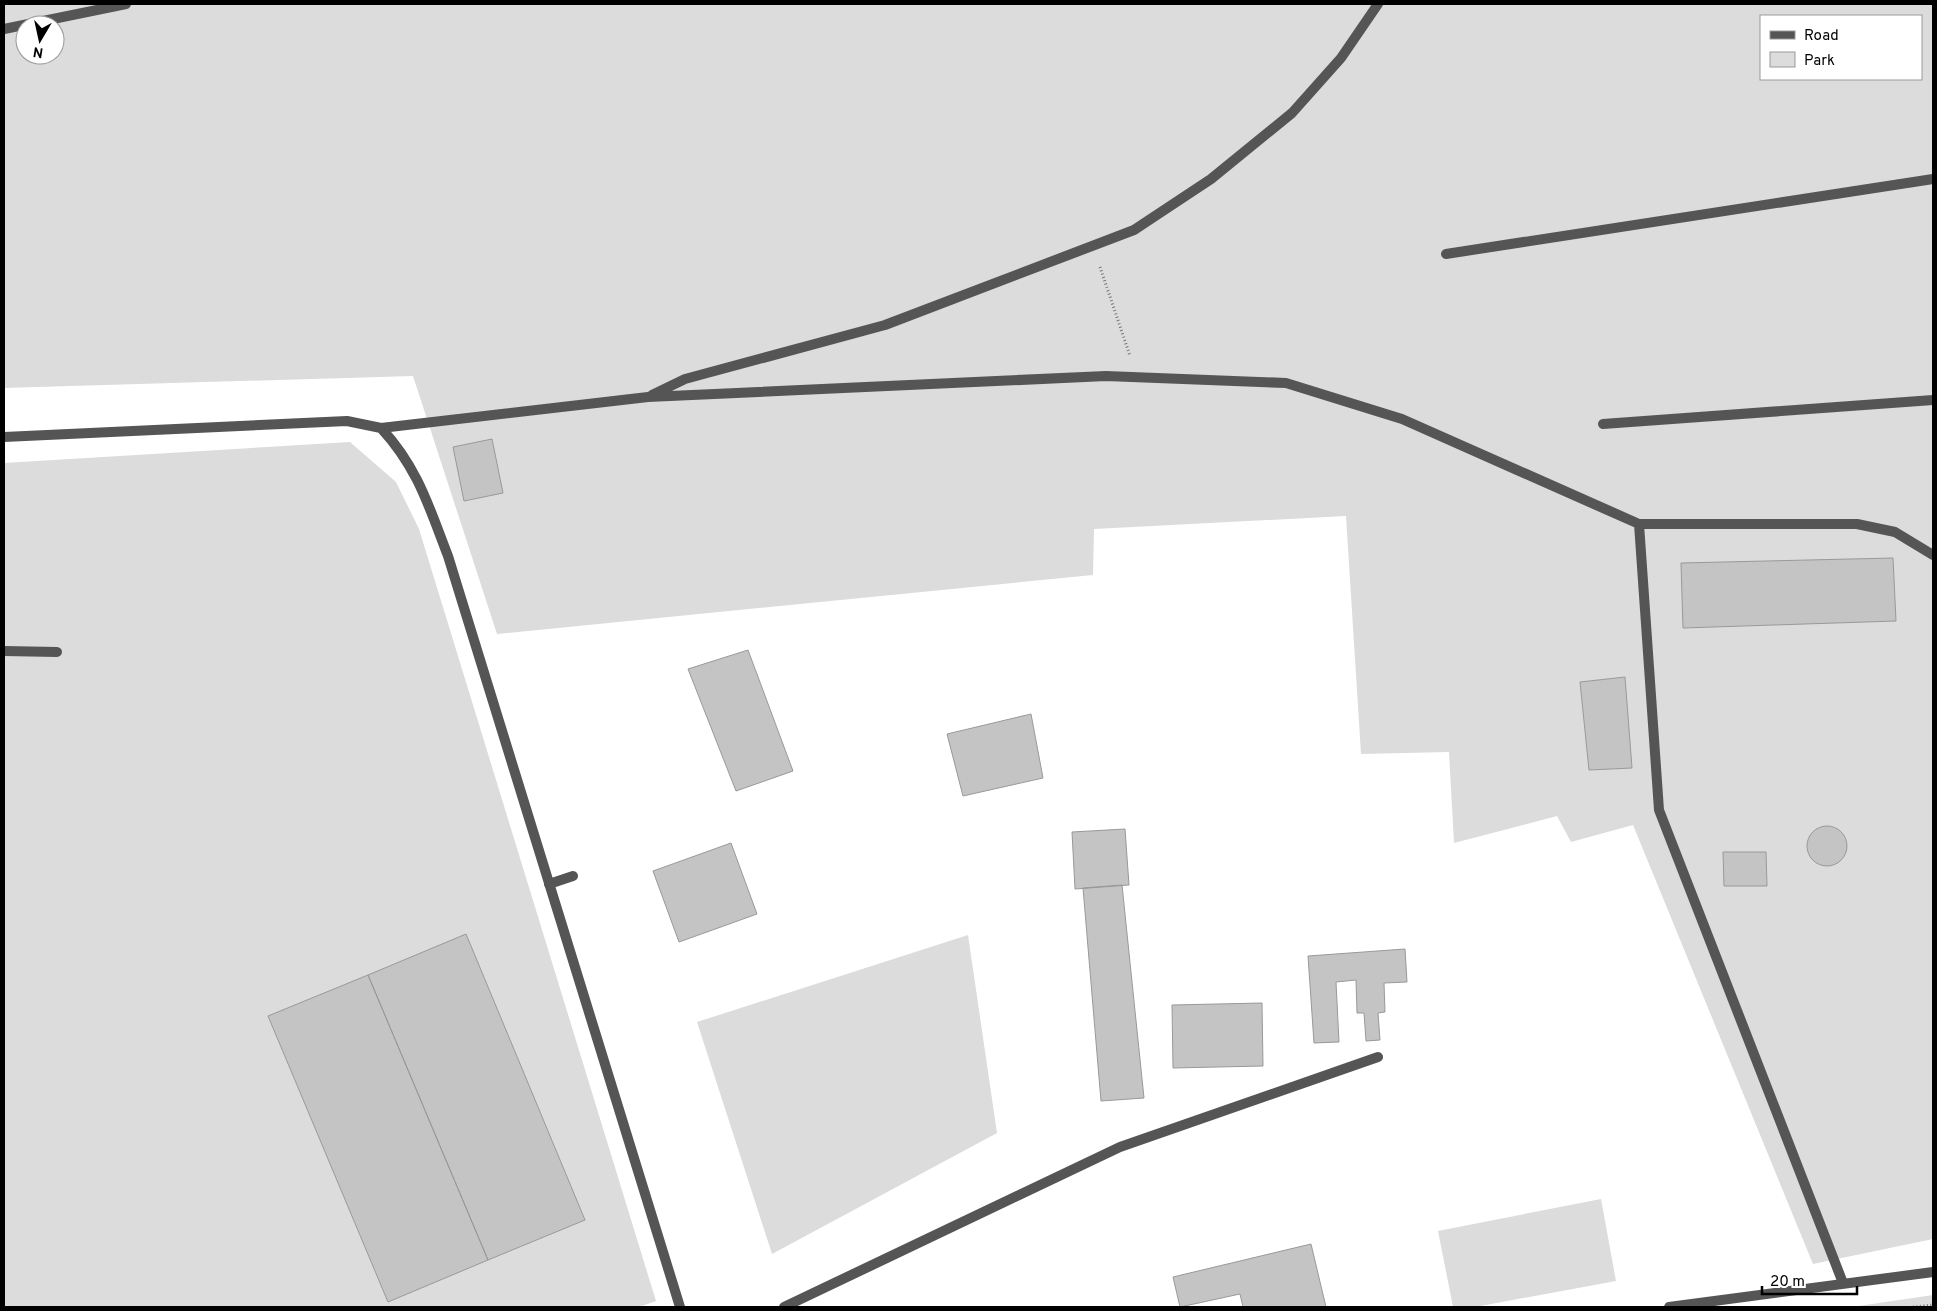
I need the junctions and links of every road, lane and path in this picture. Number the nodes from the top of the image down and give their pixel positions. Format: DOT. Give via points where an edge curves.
graph roads {
  1 [pos="126,4"];
  2 [pos="1378,4"];
  3 [pos="4,29"];
  4 [pos="1933,179"];
  5 [pos="1093,245"];
  6 [pos="1446,254"];
  7 [pos="1137,378"];
  8 [pos="648,398"];
  9 [pos="1933,400"];
  10 [pos="1603,424"];
  11 [pos="381,428"];
  12 [pos="4,437"];
  13 [pos="1639,524"];
  14 [pos="1933,555"];
  15 [pos="4,651"];
  16 [pos="57,652"];
  17 [pos="573,876"];
  18 [pos="550,884"];
  19 [pos="1378,1057"];
  20 [pos="1933,1272"];
  21 [pos="1843,1282"];
  22 [pos="1933,1305"];
  23 [pos="680,1307"];
  24 [pos="784,1307"];
  25 [pos="1669,1307"];
  26 [pos="1913,1307"];
  1 -- 3 [label="street"];
  2 -- 5 [label="street" via="1341,58 1292,113 1196,189 1134,230"];
  4 -- 6 [label="street"];
  5 -- 7 [label="path"];
  5 -- 8 [label="street" via="885,325 685,379"];
  7 -- 8 [label="street" via="1106,376"];
  7 -- 13 [label="street" via="1286,384 1402,418"];
  8 -- 11 [label="street"];
  9 -- 10 [label="street"];
  11 -- 12 [label="street" via="348,421"];
  11 -- 18 [label="street" via="401,450 418,478 448,556"];
  13 -- 14 [label="street" via="1857,524 1895,532"];
  13 -- 21 [label="street" via="1659,810"];
  15 -- 16 [label="street"];
  17 -- 18 [label="street"];
  18 -- 23 [label="street"];
  19 -- 24 [label="street" via="1120,1147"];
  20 -- 21 [label="street"];
  21 -- 25 [label="street"];
  22 -- 26 [label="path"];
}
